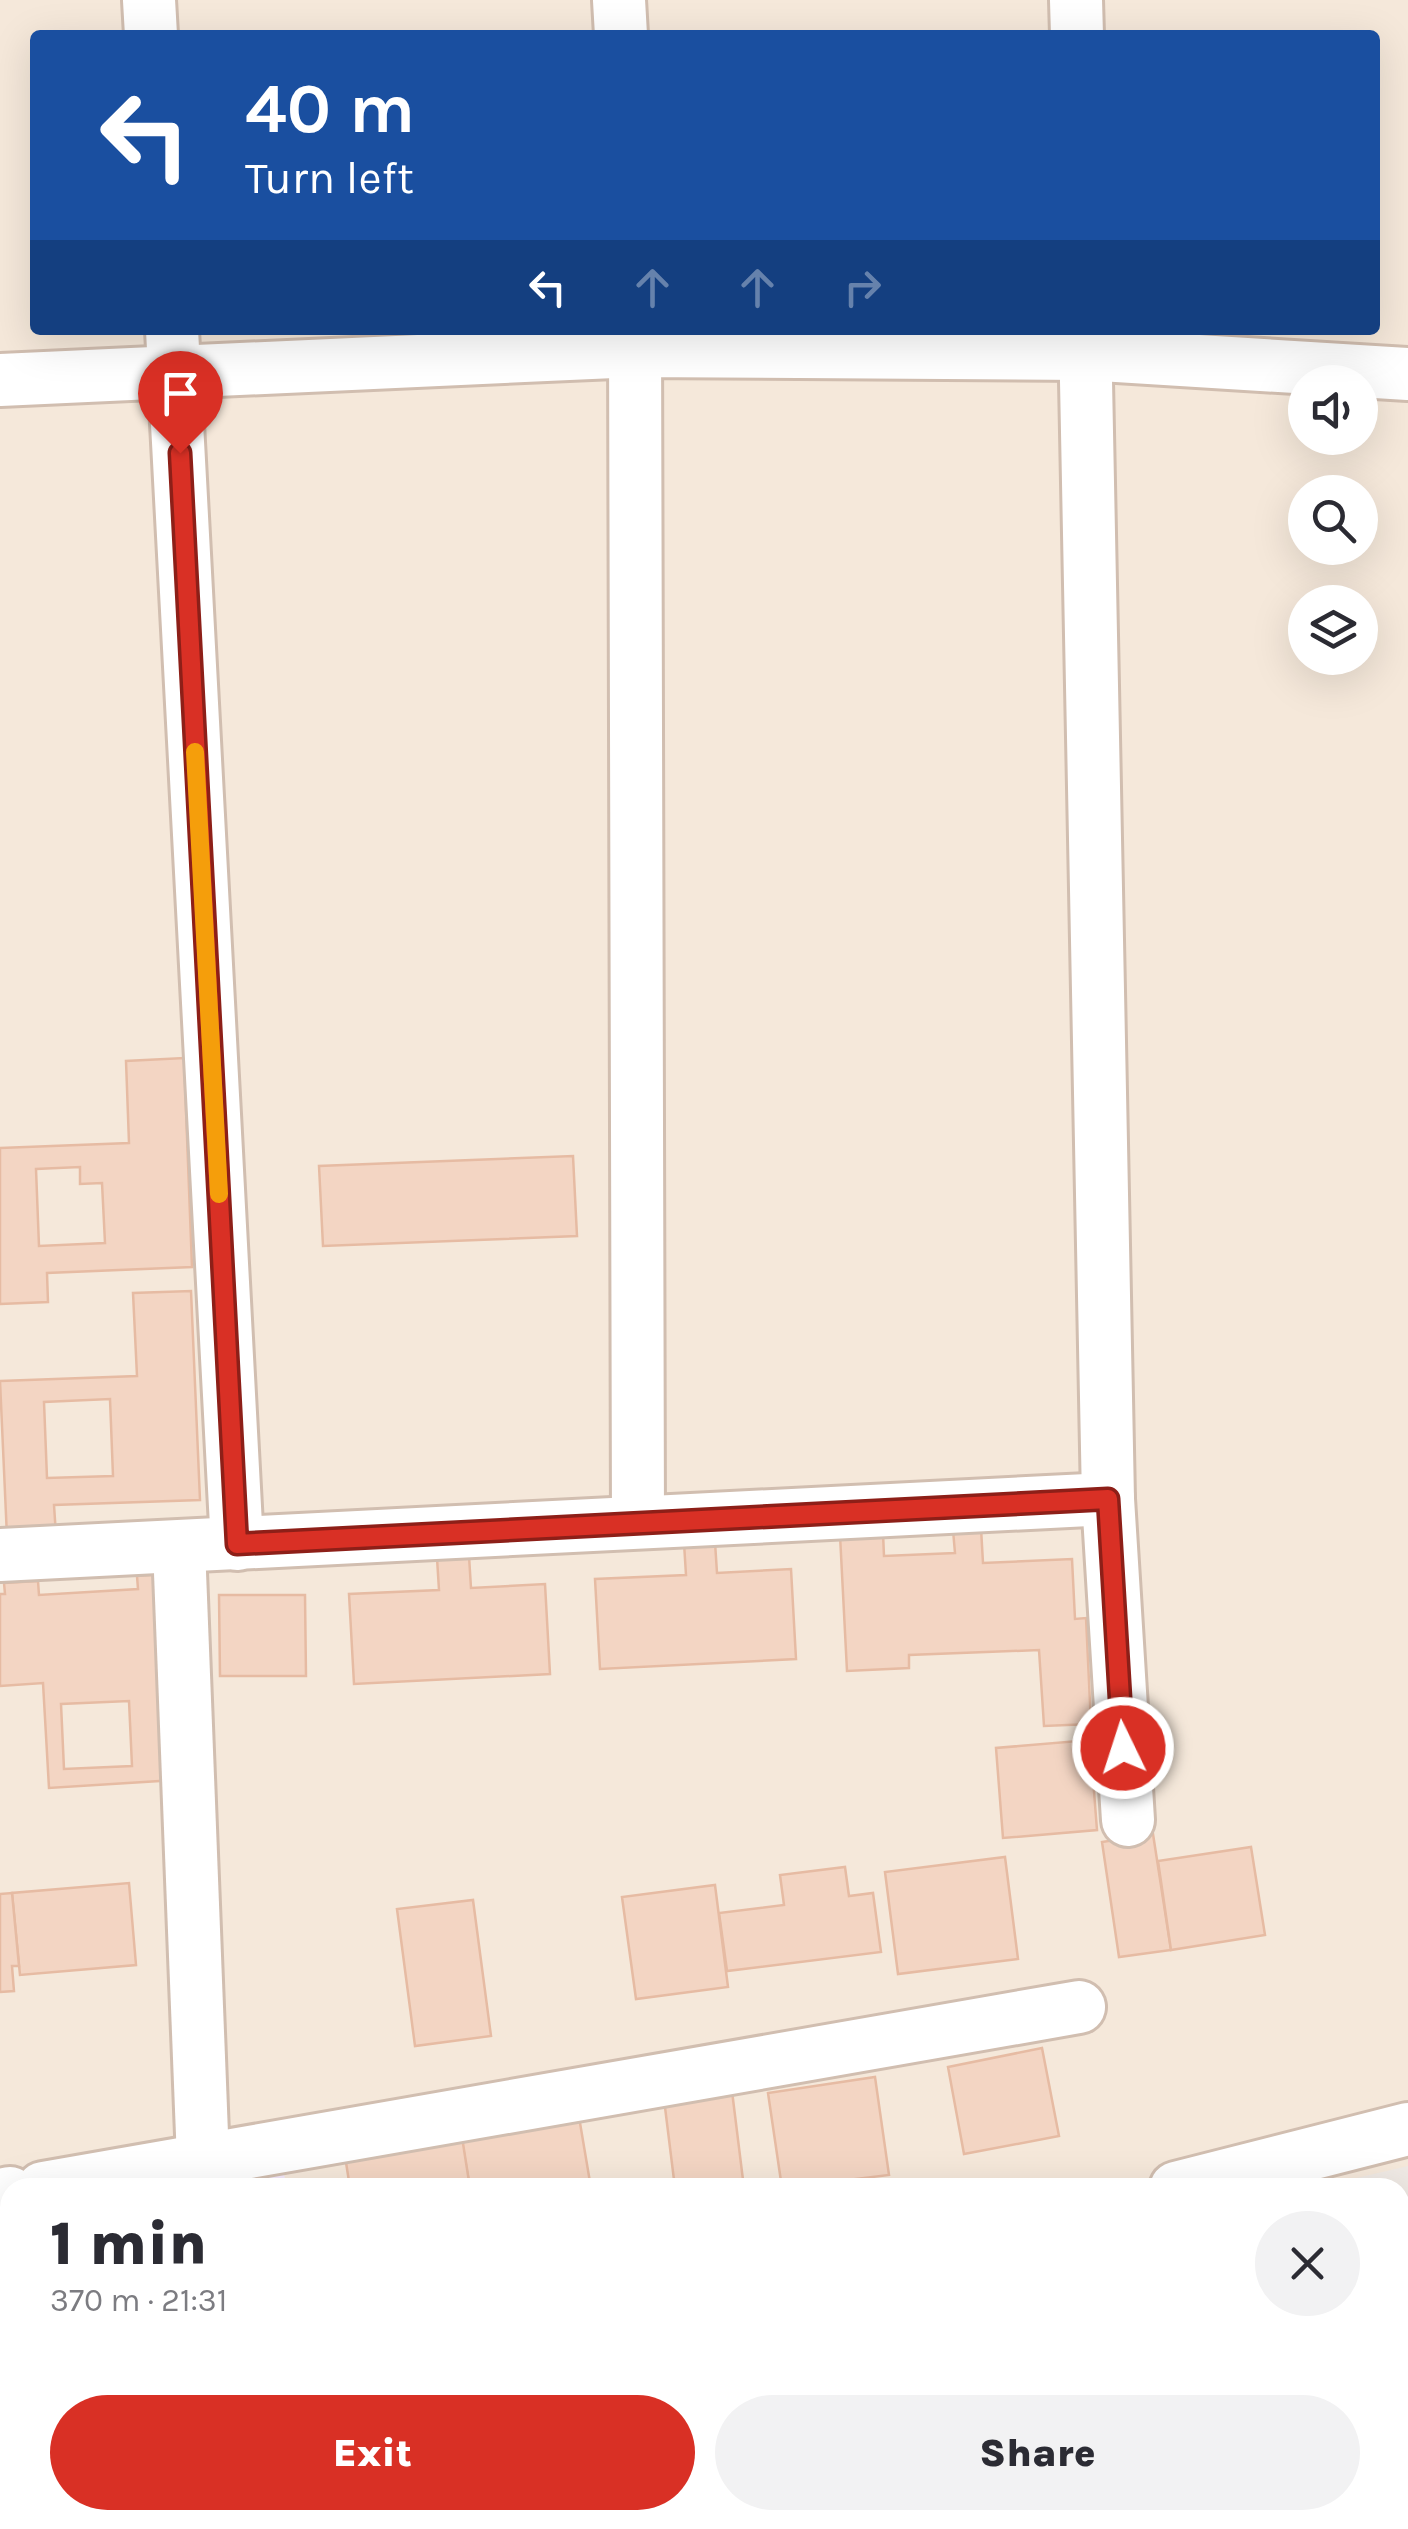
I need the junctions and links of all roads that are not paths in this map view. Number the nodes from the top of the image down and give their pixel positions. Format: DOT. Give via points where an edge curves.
graph roads {
  1 [pos="149,0"];
  2 [pos="619,0"];
  3 [pos="1076,0"];
  4 [pos="152,30"];
  5 [pos="621,30"];
  6 [pos="1077,30"];
  7 [pos="636,341"];
  8 [pos="1085,342"];
  9 [pos="174,352"];
  10 [pos="1408,374"];
  11 [pos="0,380"];
  12 [pos="1108,1499"];
  13 [pos="638,1522"];
  14 [pos="237,1544"];
  15 [pos="179,1547"];
  16 [pos="0,1556"];
  17 [pos="1128,1820"];
  18 [pos="1079,2007"];
  19 [pos="1408,2129"];
  20 [pos="204,2160"];
  21 [pos="100,2178"];
  22 [pos="1215,2178"];
  1 -- 4 [label="street"];
  2 -- 5 [label="street"];
  3 -- 6 [label="street"];
  7 -- 8 [label="street"];
  7 -- 9 [label="street"];
  7 -- 13 [label="street"];
  8 -- 10 [label="street"];
  8 -- 12 [label="street"];
  9 -- 11 [label="street"];
  9 -- 14 [label="street"];
  12 -- 13 [label="street"];
  12 -- 17 [label="street"];
  13 -- 14 [label="street"];
  14 -- 15 [label="street"];
  15 -- 16 [label="street"];
  15 -- 20 [label="street"];
  18 -- 20 [label="street"];
  19 -- 22 [label="street"];
  20 -- 21 [label="street"];
}
